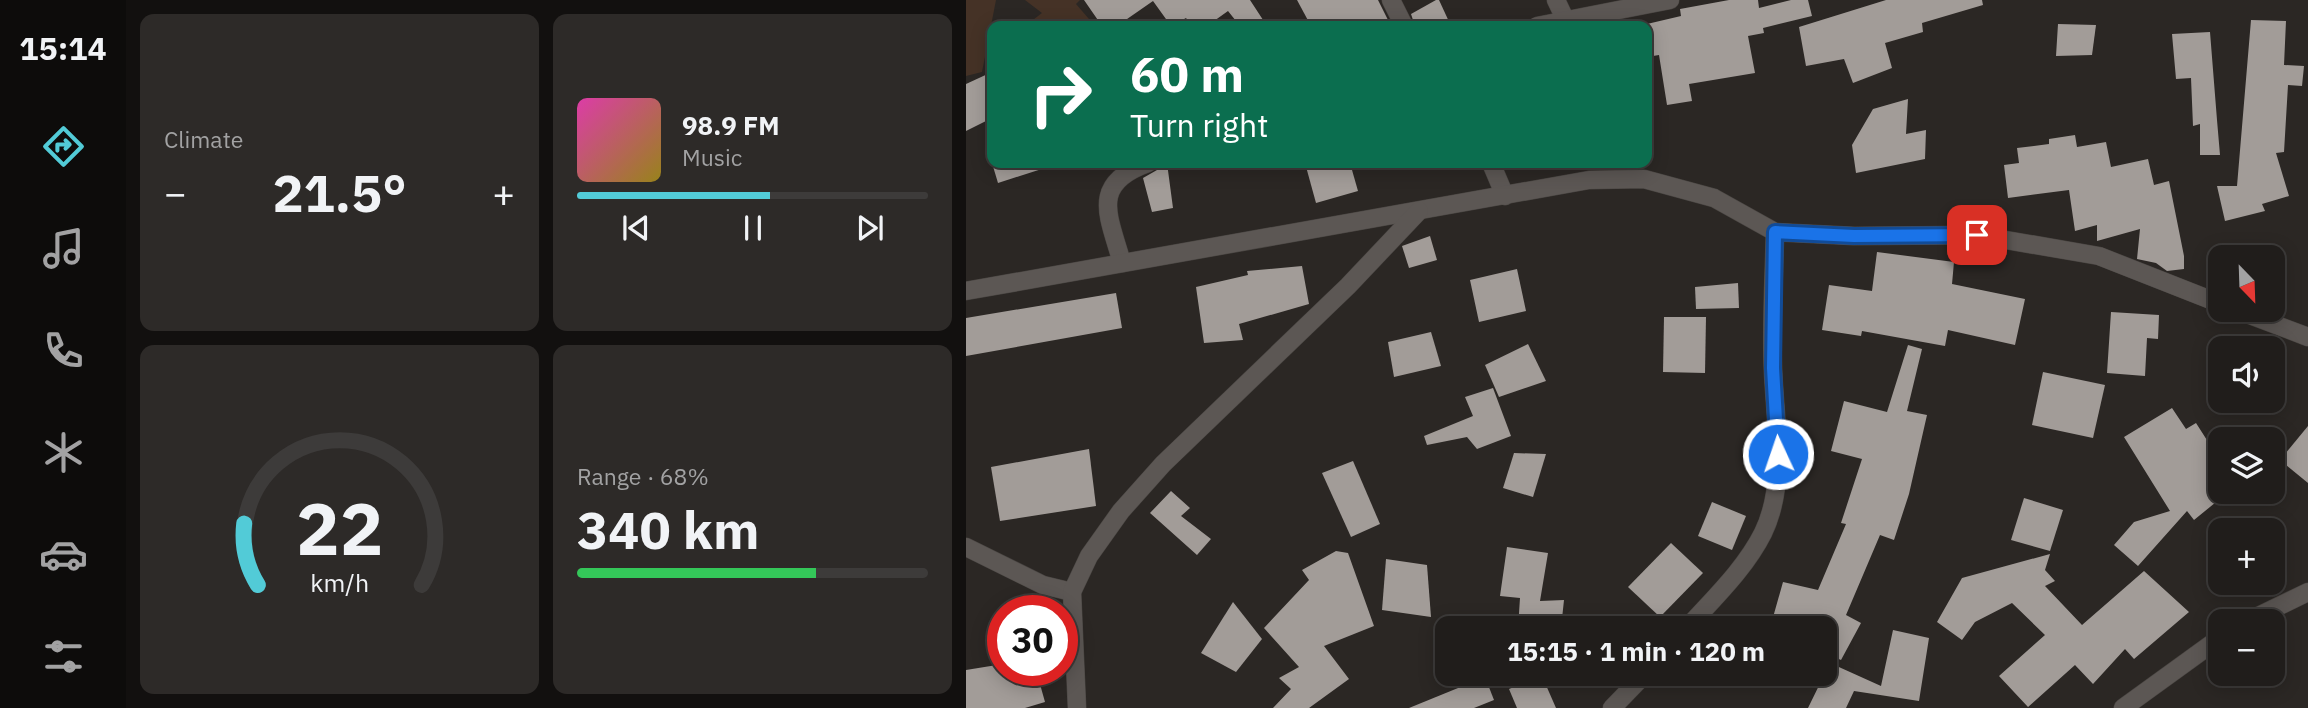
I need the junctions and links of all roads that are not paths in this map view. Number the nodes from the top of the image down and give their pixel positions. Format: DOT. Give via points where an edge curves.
graph roads {
  1 [pos="1391,0"];
  2 [pos="1556,0"];
  3 [pos="1670,0"];
  4 [pos="1565,19"];
  5 [pos="1402,21"];
  6 [pos="1557,21"];
  7 [pos="1134,168"];
  8 [pos="1493,168"];
  9 [pos="1505,196"];
  10 [pos="1419,211"];
  11 [pos="1775,232"];
  12 [pos="1122,263"];
  13 [pos="966,291"];
  14 [pos="2208,298"];
  15 [pos="2269,322"];
  16 [pos="2308,337"];
  17 [pos="966,547"];
  18 [pos="1072,592"];
  19 [pos="2308,592"];
  20 [pos="2273,609"];
  21 [pos="1698,616"];
  22 [pos="2208,646"];
  23 [pos="1633,686"];
  24 [pos="1077,708"];
  25 [pos="1612,708"];
  26 [pos="2123,708"];
  1 -- 5 [label="street"];
  2 -- 4 [label="street"];
  3 -- 4 [label="street"];
  4 -- 6 [label="street"];
  7 -- 12 [label="street" via="1113,186 1106,203"];
  8 -- 9 [label="street"];
  9 -- 10 [label="street"];
  9 -- 11 [label="street" via="1589,180 1644,178 1714,198"];
  10 -- 12 [label="street"];
  10 -- 18 [label="street" via="1163,464 1121,511"];
  11 -- 14 [label="street" via="1977,235 2099,256"];
  11 -- 21 [label="street" via="1773,368 1778,454 1773,503 1763,533 1733,577"];
  12 -- 13 [label="street"];
  15 -- 16 [label="street"];
  17 -- 18 [label="street" via="1043,585"];
  18 -- 24 [label="street"];
  19 -- 20 [label="street"];
  22 -- 26 [label="street"];
  23 -- 25 [label="street"];
}
